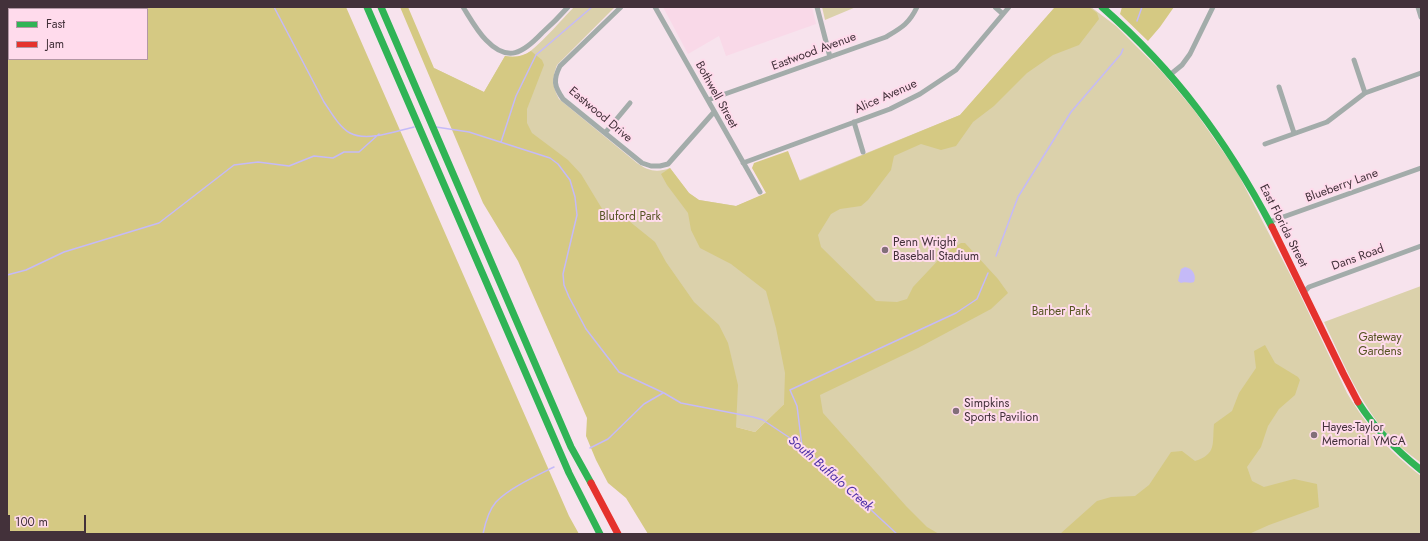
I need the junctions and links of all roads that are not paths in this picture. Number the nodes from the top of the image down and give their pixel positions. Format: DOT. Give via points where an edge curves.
graph roads {
  1 [pos="367,7"];
  2 [pos="381,7"];
  3 [pos="463,7"];
  4 [pos="568,7"];
  5 [pos="620,7"];
  6 [pos="655,7"];
  7 [pos="817,7"];
  8 [pos="917,7"];
  9 [pos="995,7"];
  10 [pos="1009,7"];
  11 [pos="1102,7"];
  12 [pos="1115,7"];
  13 [pos="1213,7"];
  14 [pos="1003,14"];
  15 [pos="1110,14"];
  16 [pos="830,57"];
  17 [pos="1354,60"];
  18 [pos="1421,73"];
  19 [pos="1171,74"];
  20 [pos="1279,87"];
  21 [pos="1365,93"];
  22 [pos="708,100"];
  23 [pos="630,103"];
  24 [pos="714,112"];
  25 [pos="854,122"];
  26 [pos="605,133"];
  27 [pos="1294,133"];
  28 [pos="1265,144"];
  29 [pos="863,152"];
  30 [pos="743,162"];
  31 [pos="1421,168"];
  32 [pos="760,192"];
  33 [pos="1269,222"];
  34 [pos="1421,246"];
  35 [pos="1304,292"];
  36 [pos="1421,470"];
  37 [pos="600,534"];
  38 [pos="618,534"];
  1 -- 37 [label="main road" via="570,473"];
  2 -- 38 [label="main road" via="571,447"];
  3 -- 4 [label="street" via="484,39 496,49 507,53 529,47"];
  5 -- 26 [label="street, Eastwood Drive" via="560,66 555,83 563,99"];
  6 -- 22 [label="street, Bothwell Street"];
  7 -- 16 [label="street"];
  8 -- 16 [label="street, Eastwood Avenue" via="912,18 904,26 886,37"];
  9 -- 14 [label="street"];
  10 -- 14 [label="street, Alice Avenue"];
  11 -- 15 [label="main road, East Florida Street"];
  12 -- 15 [label="main road"];
  13 -- 19 [label="street" via="1190,54"];
  14 -- 25 [label="street, Alice Avenue" via="956,70 920,94 890,109"];
  15 -- 19 [label="main road, East Florida Street"];
  16 -- 22 [label="street, Eastwood Avenue"];
  17 -- 21 [label="street"];
  18 -- 21 [label="street"];
  19 -- 33 [label="main road, East Florida Street" via="1232,155"];
  20 -- 27 [label="street"];
  21 -- 27 [label="street" via="1327,122"];
  22 -- 24 [label="street, Bothwell Street"];
  23 -- 26 [label="street"];
  24 -- 26 [label="street, Eastwood Drive" via="668,164 660,166 642,163"];
  24 -- 30 [label="street, Bothwell Street"];
  25 -- 29 [label="street"];
  25 -- 30 [label="street, Alice Avenue"];
  27 -- 28 [label="street"];
  30 -- 32 [label="street, Bothwell Street"];
  31 -- 33 [label="street, Blueberry Lane"];
  33 -- 35 [label="main road, East Florida Street"];
  34 -- 35 [label="street, Dans Road" via="1309,287"];
  35 -- 36 [label="main road, East Florida Street" via="1360,405 1379,432"];
}
